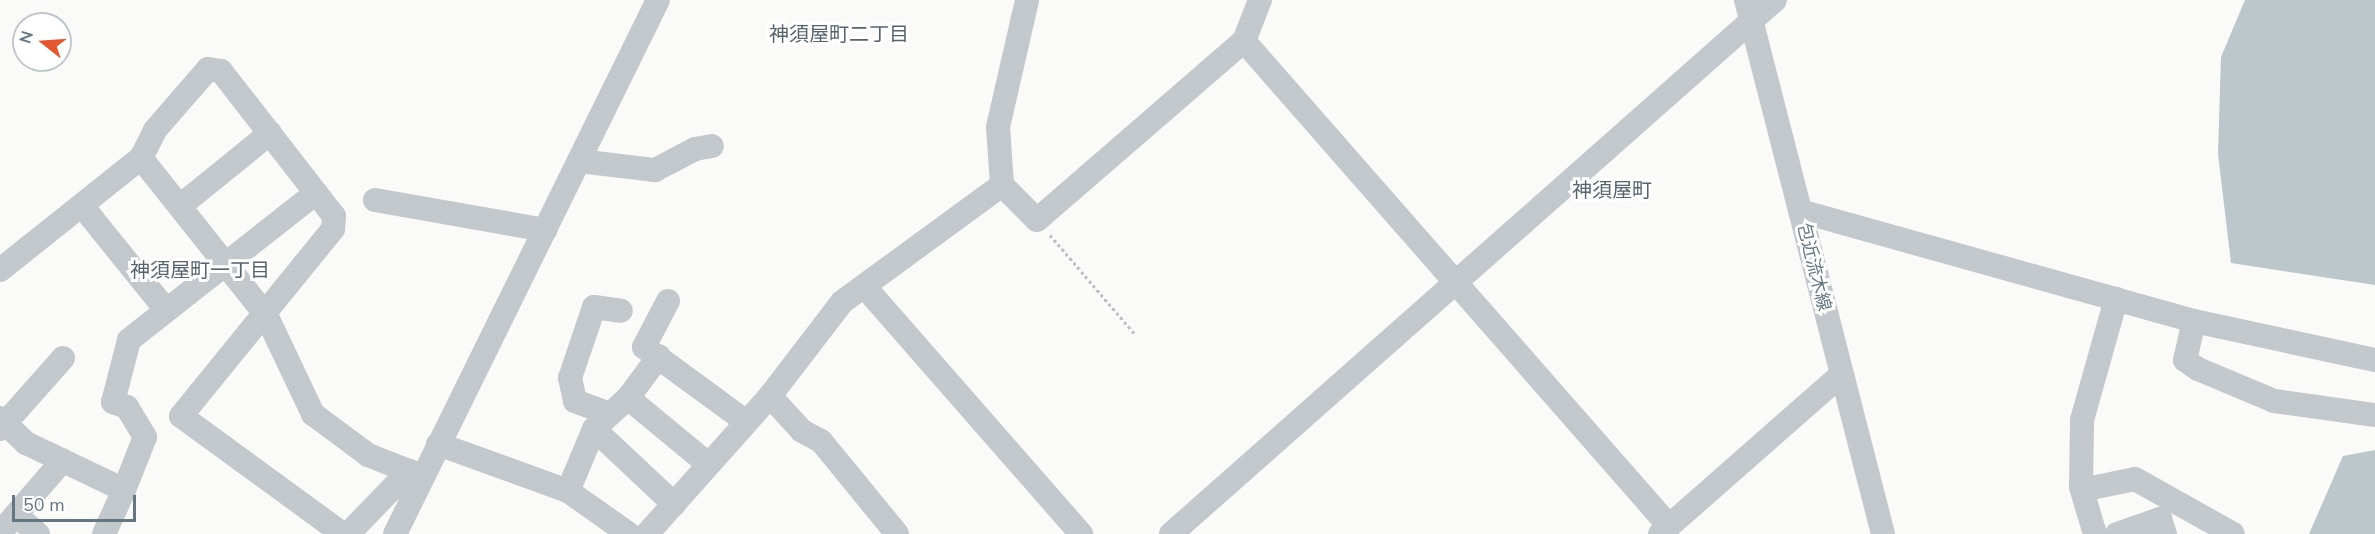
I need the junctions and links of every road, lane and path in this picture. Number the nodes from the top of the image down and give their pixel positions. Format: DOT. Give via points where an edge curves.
graph roads {
  1 [pos="658,0"];
  2 [pos="1027,0"];
  3 [pos="1260,0"];
  4 [pos="1775,0"];
  5 [pos="1749,10"];
  6 [pos="1244,41"];
  7 [pos="270,134"];
  8 [pos="712,146"];
  9 [pos="141,158"];
  10 [pos="579,161"];
  11 [pos="1002,185"];
  12 [pos="316,192"];
  13 [pos="375,200"];
  14 [pos="180,206"];
  15 [pos="82,207"];
  16 [pos="1800,211"];
  17 [pos="1037,220"];
  18 [pos="545,230"];
  19 [pos="226,263"];
  20 [pos="0,270"];
  21 [pos="864,285"];
  22 [pos="1454,285"];
  23 [pos="2116,299"];
  24 [pos="668,301"];
  25 [pos="166,310"];
  26 [pos="621,311"];
  27 [pos="266,315"];
  28 [pos="2194,321"];
  29 [pos="1135,334"];
  30 [pos="658,356"];
  31 [pos="63,358"];
  32 [pos="2375,360"];
  33 [pos="1842,374"];
  34 [pos="770,396"];
  35 [pos="628,398"];
  36 [pos="2375,415"];
  37 [pos="745,421"];
  38 [pos="602,422"];
  39 [pos="2,423"];
  40 [pos="438,444"];
  41 [pos="63,460"];
  42 [pos="708,464"];
  43 [pos="415,474"];
  44 [pos="124,490"];
  45 [pos="2082,490"];
  46 [pos="568,491"];
  47 [pos="674,504"];
  48 [pos="16,515"];
  49 [pos="1664,530"];
  50 [pos="0,533"];
  51 [pos="38,534"];
  52 [pos="104,534"];
  53 [pos="343,534"];
  54 [pos="348,534"];
  55 [pos="395,534"];
  56 [pos="629,534"];
  57 [pos="647,534"];
  58 [pos="897,534"];
  59 [pos="1081,534"];
  60 [pos="1171,534"];
  61 [pos="1883,534"];
  62 [pos="2095,534"];
  63 [pos="2117,534"];
  64 [pos="2165,534"];
  65 [pos="2233,534"];
  1 -- 10 [label="street"];
  2 -- 11 [label="street" via="998,127"];
  3 -- 6 [label="street"];
  4 -- 5 [label="street"];
  5 -- 16 [label="street, 包近流木線"];
  5 -- 22 [label="street"];
  6 -- 17 [label="street"];
  6 -- 22 [label="street"];
  7 -- 9 [label="street" via="220,71 207,69 154,130"];
  7 -- 12 [label="street"];
  7 -- 14 [label="street"];
  8 -- 10 [label="street" via="695,148 655,170"];
  9 -- 14 [label="street"];
  9 -- 15 [label="street"];
  10 -- 18 [label="street"];
  11 -- 17 [label="street"];
  11 -- 21 [label="street"];
  12 -- 19 [label="street"];
  12 -- 27 [label="street" via="334,216 333,229"];
  13 -- 18 [label="street"];
  14 -- 19 [label="street"];
  15 -- 20 [label="street"];
  15 -- 25 [label="street"];
  16 -- 23 [label="street"];
  16 -- 33 [label="street, 包近流木線"];
  17 -- 29 [label="path"];
  18 -- 40 [label="street"];
  19 -- 25 [label="street"];
  19 -- 27 [label="street"];
  21 -- 34 [label="street" via="842,302"];
  21 -- 59 [label="street"];
  22 -- 49 [label="street"];
  22 -- 60 [label="street"];
  23 -- 28 [label="street"];
  23 -- 45 [label="street" via="2082,420"];
  24 -- 30 [label="street" via="645,347"];
  25 -- 44 [label="street" via="129,340 113,402 128,407 145,437"];
  26 -- 38 [label="street" via="594,307 570,378 575,401"];
  27 -- 43 [label="street" via="312,414 368,455"];
  27 -- 53 [label="street" via="181,416"];
  28 -- 32 [label="street"];
  28 -- 36 [label="street" via="2185,360 2198,369 2274,401"];
  30 -- 35 [label="street"];
  30 -- 37 [label="street"];
  31 -- 39 [label="street"];
  33 -- 49 [label="street"];
  33 -- 61 [label="street, 包近流木線"];
  34 -- 37 [label="street"];
  34 -- 58 [label="street" via="802,431 822,441"];
  35 -- 38 [label="street"];
  35 -- 42 [label="street"];
  37 -- 42 [label="street"];
  38 -- 46 [label="street"];
  38 -- 47 [label="street"];
  39 -- 41 [label="street" via="26,443"];
  40 -- 43 [label="street"];
  40 -- 46 [label="street"];
  41 -- 44 [label="street"];
  41 -- 48 [label="street"];
  42 -- 47 [label="street"];
  43 -- 54 [label="street"];
  43 -- 55 [label="street"];
  44 -- 52 [label="street"];
  45 -- 62 [label="street"];
  45 -- 65 [label="street" via="2135,479"];
  46 -- 56 [label="street"];
  47 -- 57 [label="street"];
  48 -- 50 [label="street"];
  48 -- 51 [label="street"];
  63 -- 64 [label="street" via="2160,519"];
}
